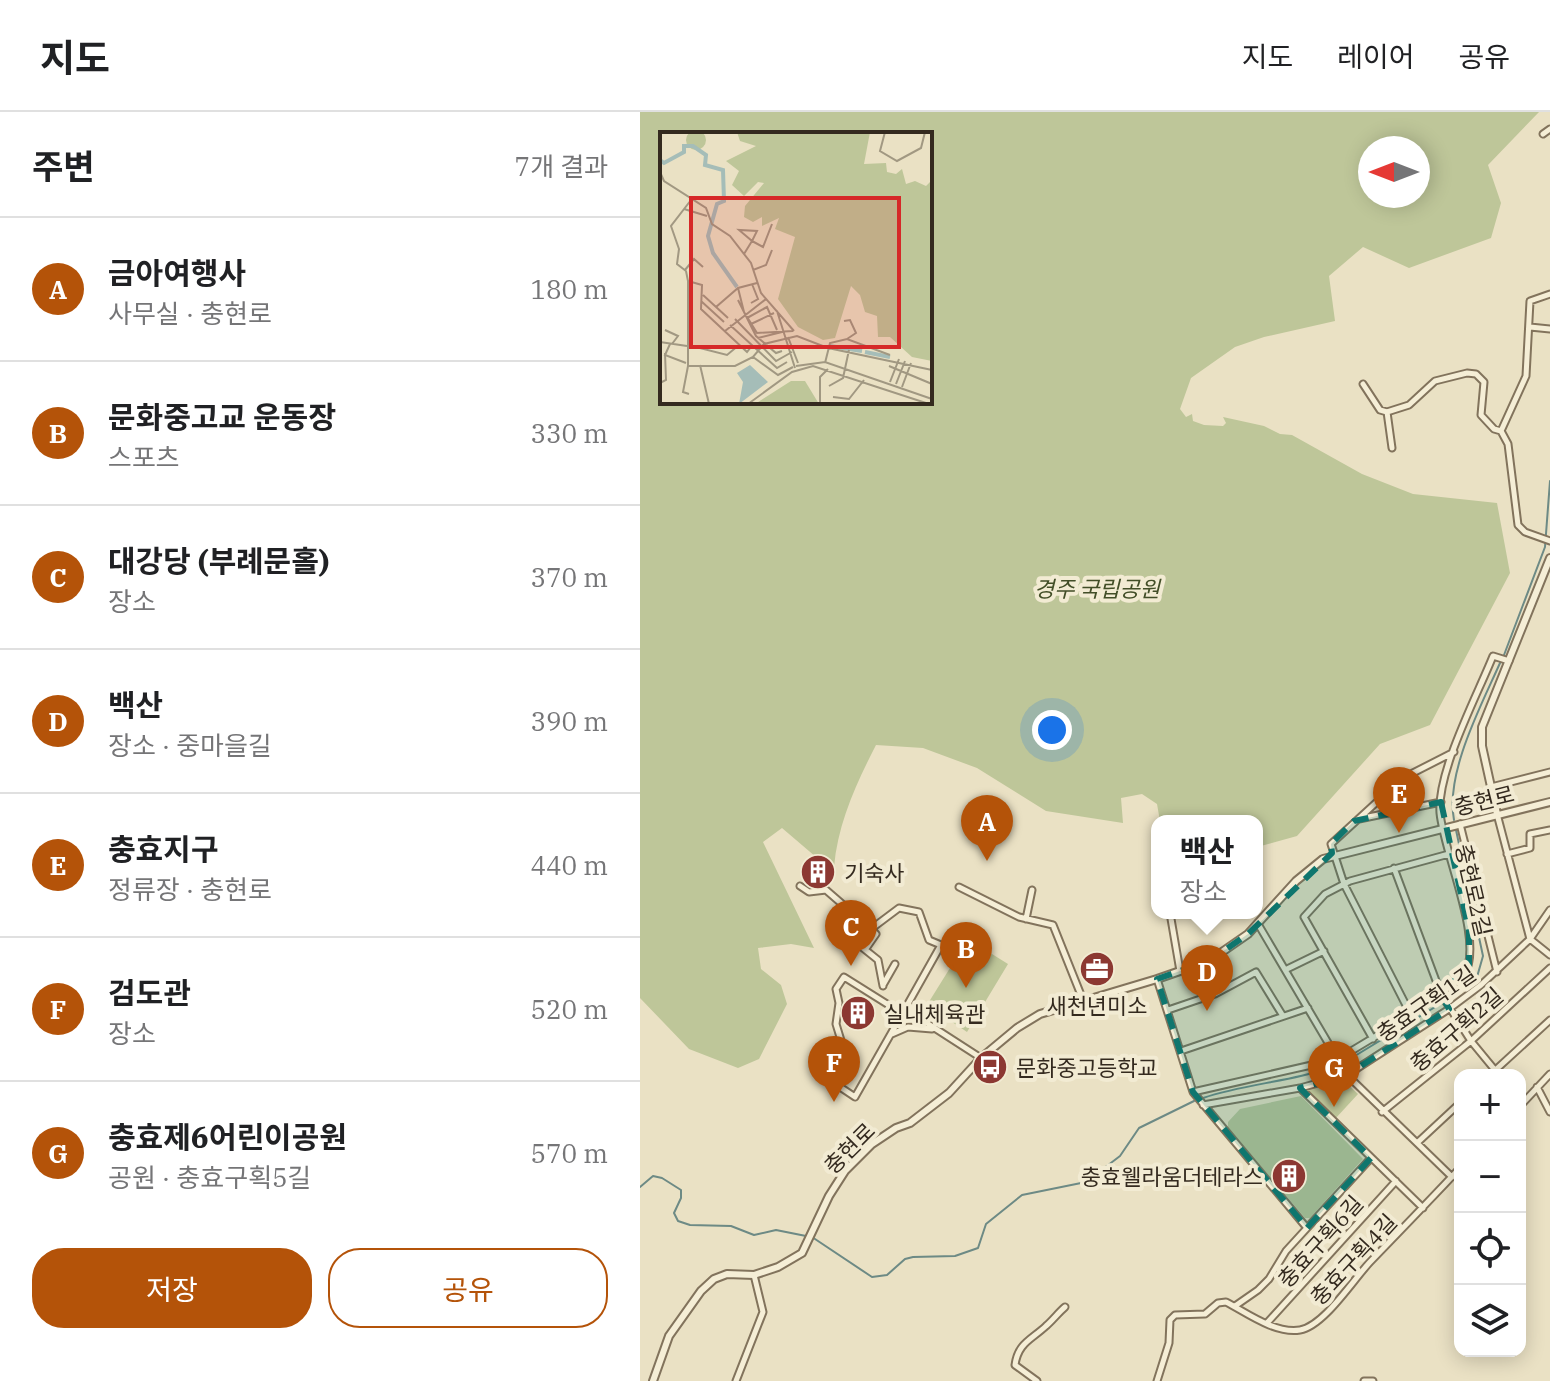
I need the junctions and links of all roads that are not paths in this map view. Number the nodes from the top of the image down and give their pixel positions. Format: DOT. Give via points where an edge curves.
graph roads {
  1 [pos="1550,129"];
  2 [pos="1543,134"];
  3 [pos="1550,294"];
  4 [pos="1530,327"];
  5 [pos="1550,329"];
  6 [pos="1363,384"];
  7 [pos="1387,412"];
  8 [pos="1501,431"];
  9 [pos="1392,448"];
  10 [pos="1550,541"];
  11 [pos="1550,558"];
  12 [pos="1509,661"];
  13 [pos="1454,752"];
  14 [pos="1550,772"];
  15 [pos="1491,787"];
  16 [pos="1441,802"];
  17 [pos="1550,802"];
  18 [pos="1497,814"];
  19 [pos="1354,821"];
  20 [pos="1460,824"];
  21 [pos="1443,828"];
  22 [pos="1550,830"];
  23 [pos="1449,854"];
  24 [pos="1507,854"];
  25 [pos="1333,855"];
  26 [pos="1394,868"];
  27 [pos="1344,884"];
  28 [pos="800,886"];
  29 [pos="959,887"];
  30 [pos="1032,890"];
  31 [pos="1550,910"];
  32 [pos="1263,918"];
  33 [pos="857,919"];
  34 [pos="1026,919"];
  35 [pos="1171,919"];
  36 [pos="1263,919"];
  37 [pos="1258,924"];
  38 [pos="871,929"];
  39 [pos="1530,939"];
  40 [pos="858,946"];
  41 [pos="1324,951"];
  42 [pos="1550,955"];
  43 [pos="895,964"];
  44 [pos="1550,968"];
  45 [pos="1287,969"];
  46 [pos="1180,972"];
  47 [pos="1497,972"];
  48 [pos="1157,979"];
  49 [pos="1441,994"];
  50 [pos="1083,1000"];
  51 [pos="1308,1008"];
  52 [pos="905,1009"];
  53 [pos="1449,1009"];
  54 [pos="1168,1010"];
  55 [pos="1411,1015"];
  56 [pos="1283,1016"];
  57 [pos="1550,1020"];
  58 [pos="941,1033"];
  59 [pos="891,1034"];
  60 [pos="1373,1039"];
  61 [pos="1471,1041"];
  62 [pos="1181,1051"];
  63 [pos="981,1058"];
  64 [pos="1338,1059"];
  65 [pos="1494,1069"];
  66 [pos="1500,1069"];
  67 [pos="1550,1074"];
  68 [pos="1347,1075"];
  69 [pos="1537,1087"];
  70 [pos="1300,1088"];
  71 [pos="1193,1092"];
  72 [pos="1526,1099"];
  73 [pos="1203,1105"];
  74 [pos="1454,1108"];
  75 [pos="1382,1112"];
  76 [pos="1550,1112"];
  77 [pos="1416,1143"];
  78 [pos="1371,1158"];
  79 [pos="1454,1175"];
  80 [pos="1452,1177"];
  81 [pos="1396,1181"];
  82 [pos="1423,1208"];
  83 [pos="1307,1228"];
  84 [pos="754,1275"];
  85 [pos="1234,1306"];
  86 [pos="1065,1307"];
  87 [pos="1267,1323"];
  88 [pos="653,1381"];
  89 [pos="736,1381"];
  90 [pos="1037,1381"];
  91 [pos="1157,1381"];
  92 [pos="1364,1381"];
  93 [pos="1373,1381"];
  1 -- 2 [label="street"];
  3 -- 4 [label="street" via="1530,301"];
  4 -- 5 [label="street"];
  4 -- 8 [label="street" via="1526,376"];
  6 -- 7 [label="street" via="1380,410"];
  7 -- 8 [label="street" via="1409,405 1435,381 1476,374 1484,382 1481,415"];
  7 -- 9 [label="street"];
  8 -- 10 [label="street" via="1508,444 1518,525"];
  11 -- 12 [label="street"];
  12 -- 13 [label="street, 충현로2길" via="1493,656"];
  12 -- 15 [label="street" via="1481,734"];
  13 -- 16 [label="street, 충현로2길"];
  13 -- 19 [label="street, 충현로" via="1403,778"];
  14 -- 15 [label="street"];
  15 -- 18 [label="street"];
  16 -- 19 [label="street"];
  16 -- 21 [label="street, 충현로2길"];
  17 -- 18 [label="street, 충현로"];
  18 -- 20 [label="street, 충현로"];
  18 -- 24 [label="street"];
  19 -- 25 [label="street, 충현로" via="1331,844"];
  20 -- 21 [label="street, 충현로"];
  20 -- 47 [label="street"];
  21 -- 23 [label="street, 충현로2길"];
  21 -- 25 [label="street, 충현로"];
  22 -- 24 [label="street" via="1530,834 1530,848"];
  23 -- 26 [label="street"];
  23 -- 49 [label="street, 충현로2길" via="1471,950 1464,976"];
  24 -- 39 [label="street"];
  25 -- 27 [label="street"];
  25 -- 32 [label="street, 충현로" via="1306,871"];
  26 -- 27 [label="street"];
  26 -- 49 [label="street"];
  27 -- 41 [label="street" via="1325,894 1304,917"];
  27 -- 55 [label="street"];
  28 -- 33 [label="street" via="809,892 826,890"];
  29 -- 34 [label="street"];
  30 -- 34 [label="street"];
  31 -- 39 [label="street, 충효구획1길"];
  33 -- 38 [label="street"];
  33 -- 40 [label="street" via="853,940"];
  34 -- 50 [label="street" via="1053,925"];
  35 -- 46 [label="street"];
  36 -- 37 [label="street, 충현로"];
  37 -- 45 [label="street"];
  37 -- 46 [label="street, 충현로" via="1223,953"];
  38 -- 40 [label="street" via="874,939 867,947"];
  38 -- 52 [label="street" via="899,908 919,912 929,940 941,945"];
  39 -- 42 [label="street"];
  39 -- 47 [label="street, 충효구획1길"];
  40 -- 43 [label="street" via="878,960 883,986"];
  41 -- 45 [label="street"];
  41 -- 60 [label="street"];
  44 -- 61 [label="street, 충효구획2길"];
  45 -- 51 [label="street"];
  46 -- 48 [label="street, 충현로"];
  47 -- 53 [label="street, 충효구획1길"];
  48 -- 50 [label="street, 충현로"];
  48 -- 54 [label="street"];
  49 -- 53 [label="street"];
  49 -- 55 [label="street, 충현로2길"];
  50 -- 63 [label="street, 충현로" via="1040,1014"];
  51 -- 56 [label="street"];
  51 -- 64 [label="street"];
  52 -- 58 [label="street"];
  52 -- 59 [label="street"];
  52 -- 59 [label="street" via="895,1009 844,977 836,989 836,1024 843,1047 840,1087 855,1097"];
  53 -- 61 [label="street"];
  53 -- 68 [label="street, 충효구획1길"];
  54 -- 56 [label="street" via="1256,972"];
  54 -- 62 [label="street"];
  55 -- 60 [label="street, 충현로2길"];
  56 -- 62 [label="street"];
  57 -- 66 [label="street"];
  58 -- 59 [label="street" via="908,1027"];
  58 -- 63 [label="street"];
  60 -- 64 [label="street, 충현로2길"];
  61 -- 65 [label="street"];
  61 -- 75 [label="street, 충효구획2길"];
  62 -- 71 [label="street"];
  63 -- 84 [label="street, 충현로" via="949,1093 872,1144 845,1171 802,1253"];
  64 -- 68 [label="street"];
  64 -- 71 [label="street, 충현로2길"];
  67 -- 69 [label="street"];
  68 -- 70 [label="street, 충효구획1길"];
  68 -- 75 [label="street"];
  69 -- 72 [label="street"];
  69 -- 76 [label="street"];
  70 -- 73 [label="street, 충효구획1길"];
  70 -- 78 [label="street"];
  71 -- 73 [label="street"];
  73 -- 83 [label="street"];
  74 -- 77 [label="street"];
  75 -- 77 [label="street"];
  77 -- 80 [label="street"];
  78 -- 81 [label="street"];
  78 -- 83 [label="street"];
  79 -- 80 [label="street, 충효구획4길"];
  80 -- 82 [label="street, 충효구획4길"];
  81 -- 82 [label="street"];
  81 -- 87 [label="street, 충효구획6길"];
  82 -- 87 [label="street, 충효구획4길" via="1310,1326 1290,1330"];
  83 -- 85 [label="street" via="1269,1279"];
  84 -- 88 [label="street, 충현로" via="727,1274 701,1291 669,1336"];
  84 -- 89 [label="street" via="763,1312"];
  85 -- 87 [label="street, 충효구획4길"];
  85 -- 91 [label="street" via="1222,1302 1205,1314 1175,1315"];
  86 -- 90 [label="street" via="1018,1351 1015,1365"];
  92 -- 93 [label="street"];
}
